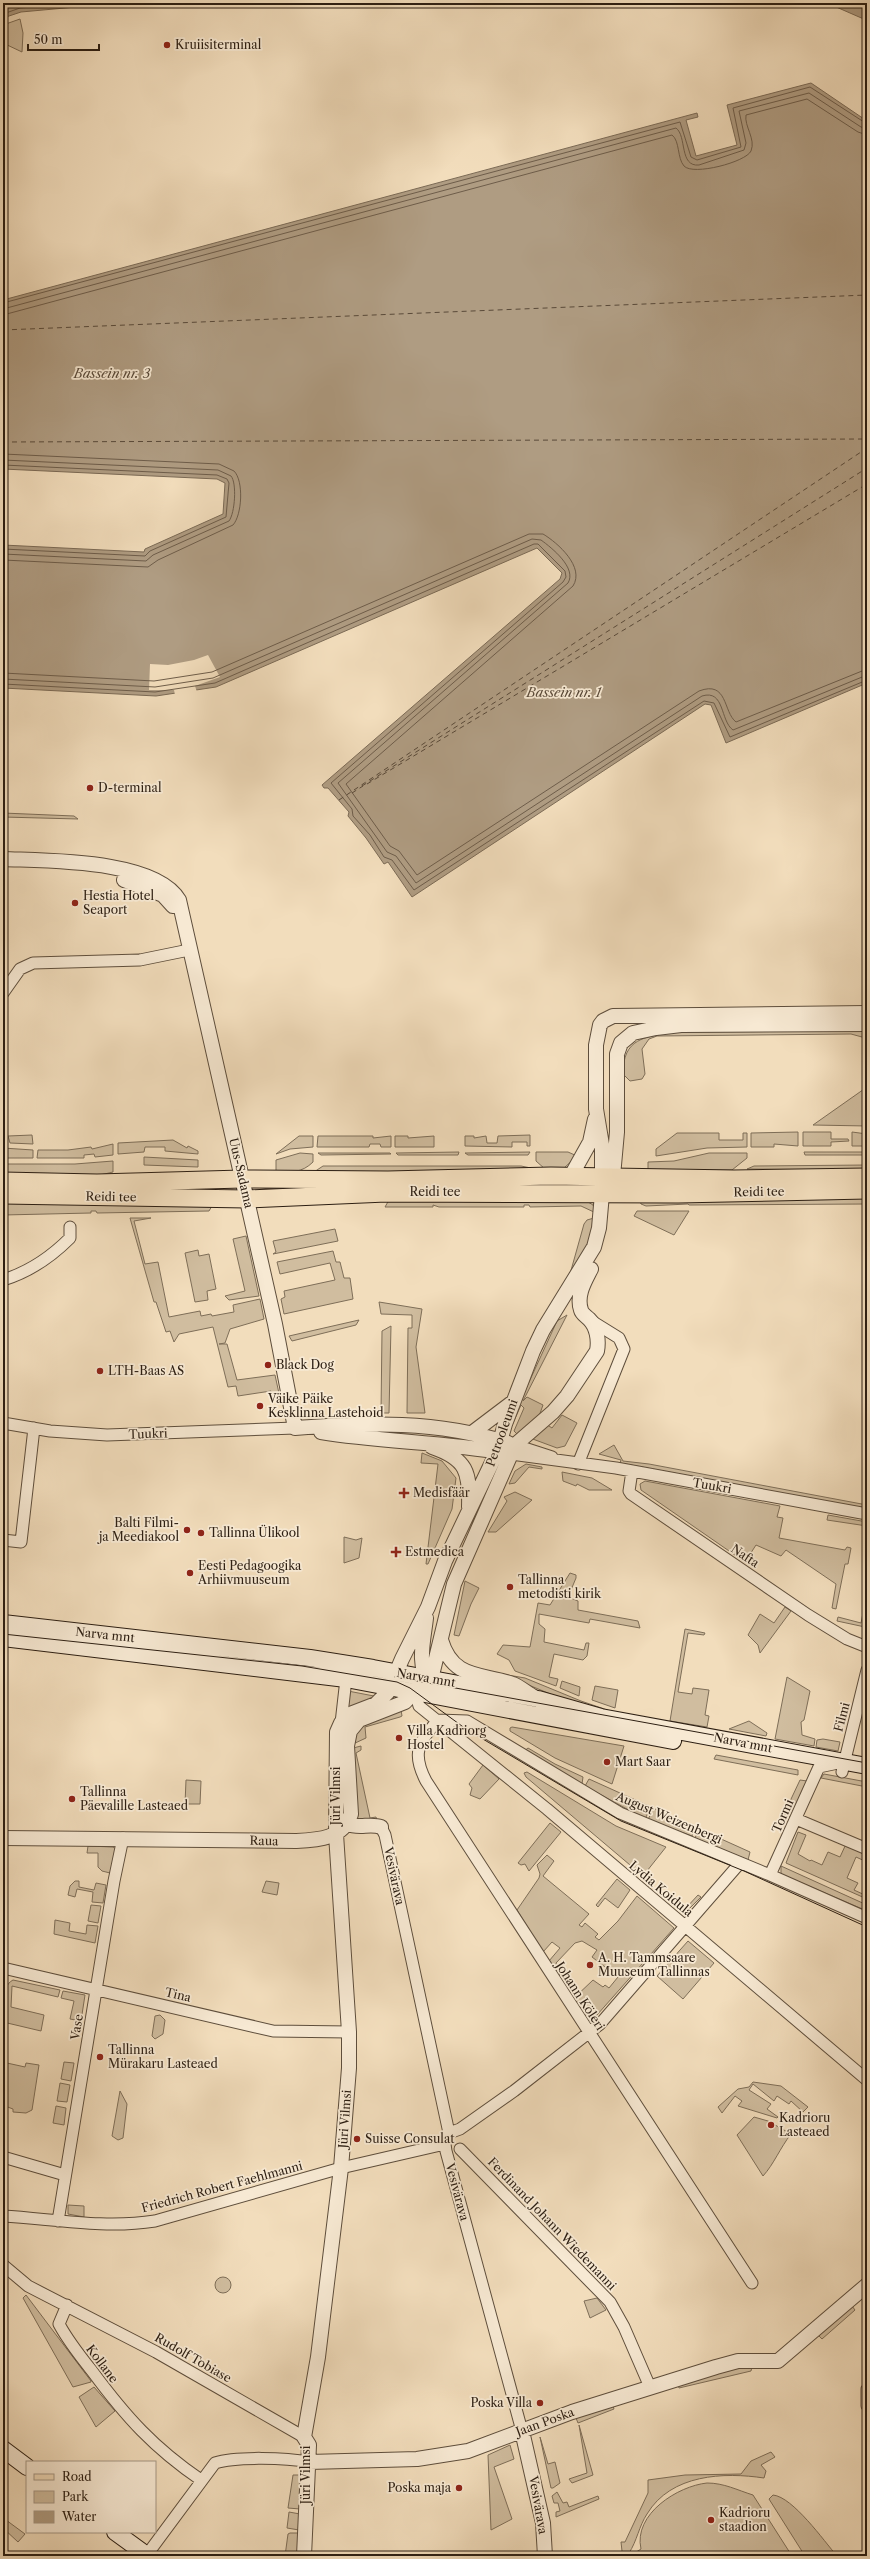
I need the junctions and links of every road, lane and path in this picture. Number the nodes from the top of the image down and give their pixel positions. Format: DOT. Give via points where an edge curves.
graph roads {
  1 [pos="3,859"];
  2 [pos="79,863"];
  3 [pos="3,869"];
  4 [pos="65,872"];
  5 [pos="182,919"];
  6 [pos="189,950"];
  7 [pos="3,993"];
  8 [pos="867,1013"];
  9 [pos="867,1024"];
  10 [pos="596,1109"];
  11 [pos="571,1176"];
  12 [pos="608,1176"];
  13 [pos="867,1177"];
  14 [pos="242,1179"];
  15 [pos="3,1181"];
  16 [pos="867,1190"];
  17 [pos="607,1194"];
  18 [pos="3,1195"];
  19 [pos="247,1199"];
  20 [pos="70,1227"];
  21 [pos="3,1280"];
  22 [pos="553,1314"];
  23 [pos="586,1316"];
  24 [pos="514,1401"];
  25 [pos="3,1423"];
  26 [pos="34,1428"];
  27 [pos="295,1428"];
  28 [pos="472,1433"];
  29 [pos="416,1442"];
  30 [pos="498,1446"];
  31 [pos="513,1450"];
  32 [pos="578,1464"];
  33 [pos="632,1471"];
  34 [pos="469,1512"];
  35 [pos="867,1514"];
  36 [pos="3,1540"];
  37 [pos="428,1607"];
  38 [pos="3,1623"];
  39 [pos="3,1638"];
  40 [pos="442,1640"];
  41 [pos="867,1647"];
  42 [pos="867,1670"];
  43 [pos="426,1678"];
  44 [pos="346,1679"];
  45 [pos="394,1680"];
  46 [pos="415,1692"];
  47 [pos="538,1699"];
  48 [pos="458,1700"];
  49 [pos="438,1720"];
  50 [pos="341,1723"];
  51 [pos="867,1766"];
  52 [pos="819,1767"];
  53 [pos="843,1767"];
  54 [pos="867,1776"];
  55 [pos="796,1820"];
  56 [pos="348,1824"];
  57 [pos="381,1827"];
  58 [pos="336,1834"];
  59 [pos="3,1838"];
  60 [pos="123,1838"];
  61 [pos="867,1849"];
  62 [pos="740,1864"];
  63 [pos="770,1875"];
  64 [pos="867,1918"];
  65 [pos="686,1927"];
  66 [pos="3,1968"];
  67 [pos="96,1989"];
  68 [pos="350,2032"];
  69 [pos="589,2034"];
  70 [pos="867,2080"];
  71 [pos="449,2133"];
  72 [pos="445,2144"];
  73 [pos="460,2149"];
  74 [pos="3,2157"];
  75 [pos="341,2168"];
  76 [pos="65,2175"];
  77 [pos="3,2216"];
  78 [pos="58,2221"];
  79 [pos="3,2265"];
  80 [pos="752,2283"];
  81 [pos="867,2285"];
  82 [pos="67,2305"];
  83 [pos="650,2387"];
  84 [pos="867,2389"];
  85 [pos="867,2406"];
  86 [pos="522,2431"];
  87 [pos="304,2437"];
  88 [pos="3,2449"];
  89 [pos="309,2462"];
  90 [pos="26,2466"];
  91 [pos="201,2480"];
  92 [pos="117,2533"];
  93 [pos="147,2556"];
  94 [pos="304,2556"];
  95 [pos="545,2556"];
  1 -- 2 [label="street, Uus-Sadama"];
  2 -- 4 [label="street"];
  2 -- 5 [label="street, Uus-Sadama" via="111,867 159,882 175,893 179,900"];
  3 -- 4 [label="street, Uus-Sadama"];
  4 -- 5 [label="street, Uus-Sadama" via="90,873 134,882 163,895"];
  5 -- 6 [label="street, Uus-Sadama"];
  6 -- 7 [label="street" via="140,960 33,963 20,969"];
  6 -- 14 [label="street, Uus-Sadama"];
  8 -- 10 [label="street" via="608,1017 597,1032"];
  9 -- 12 [label="street" via="681,1025 633,1033 621,1043 617,1054 617,1132"];
  10 -- 11 [label="street" via="590,1142"];
  10 -- 12 [label="street"];
  11 -- 12 [label="main road, Reidi tee"];
  11 -- 14 [label="main road, Reidi tee" via="388,1180"];
  12 -- 13 [label="main road, Reidi tee" via="734,1179"];
  12 -- 17 [label="street"];
  14 -- 15 [label="main road, Reidi tee"];
  14 -- 19 [label="street, Uus-Sadama"];
  16 -- 17 [label="main road, Reidi tee"];
  17 -- 19 [label="main road, Reidi tee" via="386,1193"];
  17 -- 22 [label="street, Petrooleumi" via="594,1247"];
  17 -- 23 [label="street" via="605,1236 579,1296"];
  18 -- 19 [label="main road, Reidi tee"];
  19 -- 27 [label="street, Uus-Sadama"];
  20 -- 21 [label="street" via="70,1238 56,1253 38,1265"];
  22 -- 23 [label="street" via="566,1311"];
  22 -- 24 [label="street, Petrooleumi" via="533,1351"];
  23 -- 31 [label="street" via="596,1331 598,1344 592,1361 553,1412"];
  23 -- 32 [label="street" via="618,1338 624,1349"];
  24 -- 28 [label="street"];
  24 -- 30 [label="street, Petrooleumi"];
  25 -- 26 [label="street, Tuukri"];
  26 -- 27 [label="street, Tuukri" via="106,1436"];
  26 -- 36 [label="street" via="21,1542"];
  27 -- 28 [label="street, Tuukri" via="403,1423"];
  27 -- 29 [label="street, Tuukri" via="351,1437"];
  28 -- 30 [label="street, Tuukri"];
  29 -- 30 [label="street, Tuukri"];
  29 -- 34 [label="street" via="451,1455 465,1468 470,1482"];
  30 -- 31 [label="street, Tuukri"];
  30 -- 34 [label="street, Petrooleumi"];
  31 -- 32 [label="street, Tuukri"];
  31 -- 40 [label="street, Petrooleumi" via="458,1572 445,1616"];
  32 -- 33 [label="street, Tuukri"];
  33 -- 35 [label="street, Tuukri"];
  33 -- 41 [label="street, Nafta" via="629,1491 631,1494 808,1615 847,1639"];
  34 -- 37 [label="street, Petrooleumi" via="445,1561"];
  37 -- 43 [label="street" via="422,1663"];
  37 -- 45 [label="street, Petrooleumi"];
  38 -- 45 [label="main road, Narva mnt" via="310,1658"];
  39 -- 44 [label="main road, Narva mnt"];
  40 -- 43 [label="street, Petrooleumi" via="435,1665"];
  40 -- 47 [label="street" via="448,1658 461,1670 513,1684"];
  42 -- 53 [label="street, Filmi"];
  43 -- 45 [label="main road, Narva mnt"];
  43 -- 46 [label="street, Petrooleumi"];
  43 -- 47 [label="main road, Narva mnt"];
  43 -- 48 [label="street" via="431,1684"];
  44 -- 45 [label="main road, Narva mnt"];
  44 -- 50 [label="street, Jüri Vilmsi"];
  45 -- 46 [label="main road, Narva mnt"];
  45 -- 50 [label="street" via="381,1701 350,1714"];
  46 -- 48 [label="main road, Narva mnt"];
  46 -- 49 [label="street" via="419,1706"];
  46 -- 56 [label="street" via="401,1705 359,1720 350,1731 348,1746 351,1814"];
  47 -- 53 [label="main road, Narva mnt" via="601,1717"];
  48 -- 52 [label="main road, Narva mnt" via="560,1721"];
  49 -- 62 [label="street, August Weizenbergi" via="467,1721 620,1813"];
  49 -- 65 [label="street, Lydia Koidula"];
  49 -- 69 [label="street, Johann Köleri" via="424,1736 419,1748 420,1768"];
  50 -- 58 [label="street, Jüri Vilmsi" via="337,1732 336,1747"];
  51 -- 53 [label="main road, Narva mnt"];
  52 -- 53 [label="main road, Narva mnt"];
  52 -- 55 [label="street, Tormi"];
  53 -- 54 [label="main road, Narva mnt"];
  55 -- 61 [label="street"];
  55 -- 63 [label="street, Tormi"];
  56 -- 57 [label="street" via="354,1827"];
  56 -- 58 [label="street, Raua"];
  57 -- 71 [label="street, Vesivärava" via="385,1835"];
  58 -- 60 [label="street, Raua" via="317,1840 296,1841"];
  58 -- 68 [label="street, Jüri Vilmsi"];
  59 -- 60 [label="street, Raua"];
  60 -- 67 [label="street, Vase"];
  62 -- 63 [label="street, August Weizenbergi"];
  62 -- 65 [label="street"];
  63 -- 64 [label="street, August Weizenbergi"];
  65 -- 69 [label="street"];
  65 -- 70 [label="street, Lydia Koidula"];
  66 -- 67 [label="street, Tina"];
  67 -- 68 [label="street, Tina" via="273,2031"];
  67 -- 76 [label="street, Vase"];
  68 -- 75 [label="street, Jüri Vilmsi"];
  69 -- 71 [label="street" via="460,2129"];
  69 -- 80 [label="street, Johann Köleri"];
  71 -- 72 [label="street"];
  72 -- 75 [label="street, Friedrich Robert Faehlmanni"];
  72 -- 86 [label="street, Vesivärava"];
  73 -- 83 [label="street, Ferdinand Johann Wiedemanni" via="610,2302 624,2327"];
  74 -- 76 [label="street"];
  75 -- 78 [label="street, Friedrich Robert Faehlmanni" via="155,2221 138,2224"];
  75 -- 87 [label="street, Jüri Vilmsi" via="318,2357"];
  76 -- 78 [label="street, Vase"];
  77 -- 78 [label="street, Friedrich Robert Faehlmanni"];
  79 -- 82 [label="street" via="28,2286"];
  81 -- 83 [label="street, Jaan Poska" via="778,2361 738,2361"];
  82 -- 87 [label="street, Rudolf Tobiase" via="156,2352"];
  82 -- 91 [label="street, Kollane" via="59,2324 115,2402 144,2435 172,2460"];
  83 -- 86 [label="street, Jaan Poska"];
  84 -- 85 [label="street"];
  86 -- 89 [label="street, Jaan Poska" via="461,2452 417,2458"];
  86 -- 95 [label="street, Vesivärava" via="543,2523"];
  87 -- 89 [label="street, Jüri Vilmsi" via="309,2445"];
  88 -- 90 [label="main road"];
  89 -- 91 [label="street, Jaan Poska" via="294,2459 220,2461 209,2468"];
  89 -- 94 [label="street, Jüri Vilmsi"];
  91 -- 93 [label="street, Jaan Poska"];
  92 -- 93 [label="main road"];
}
